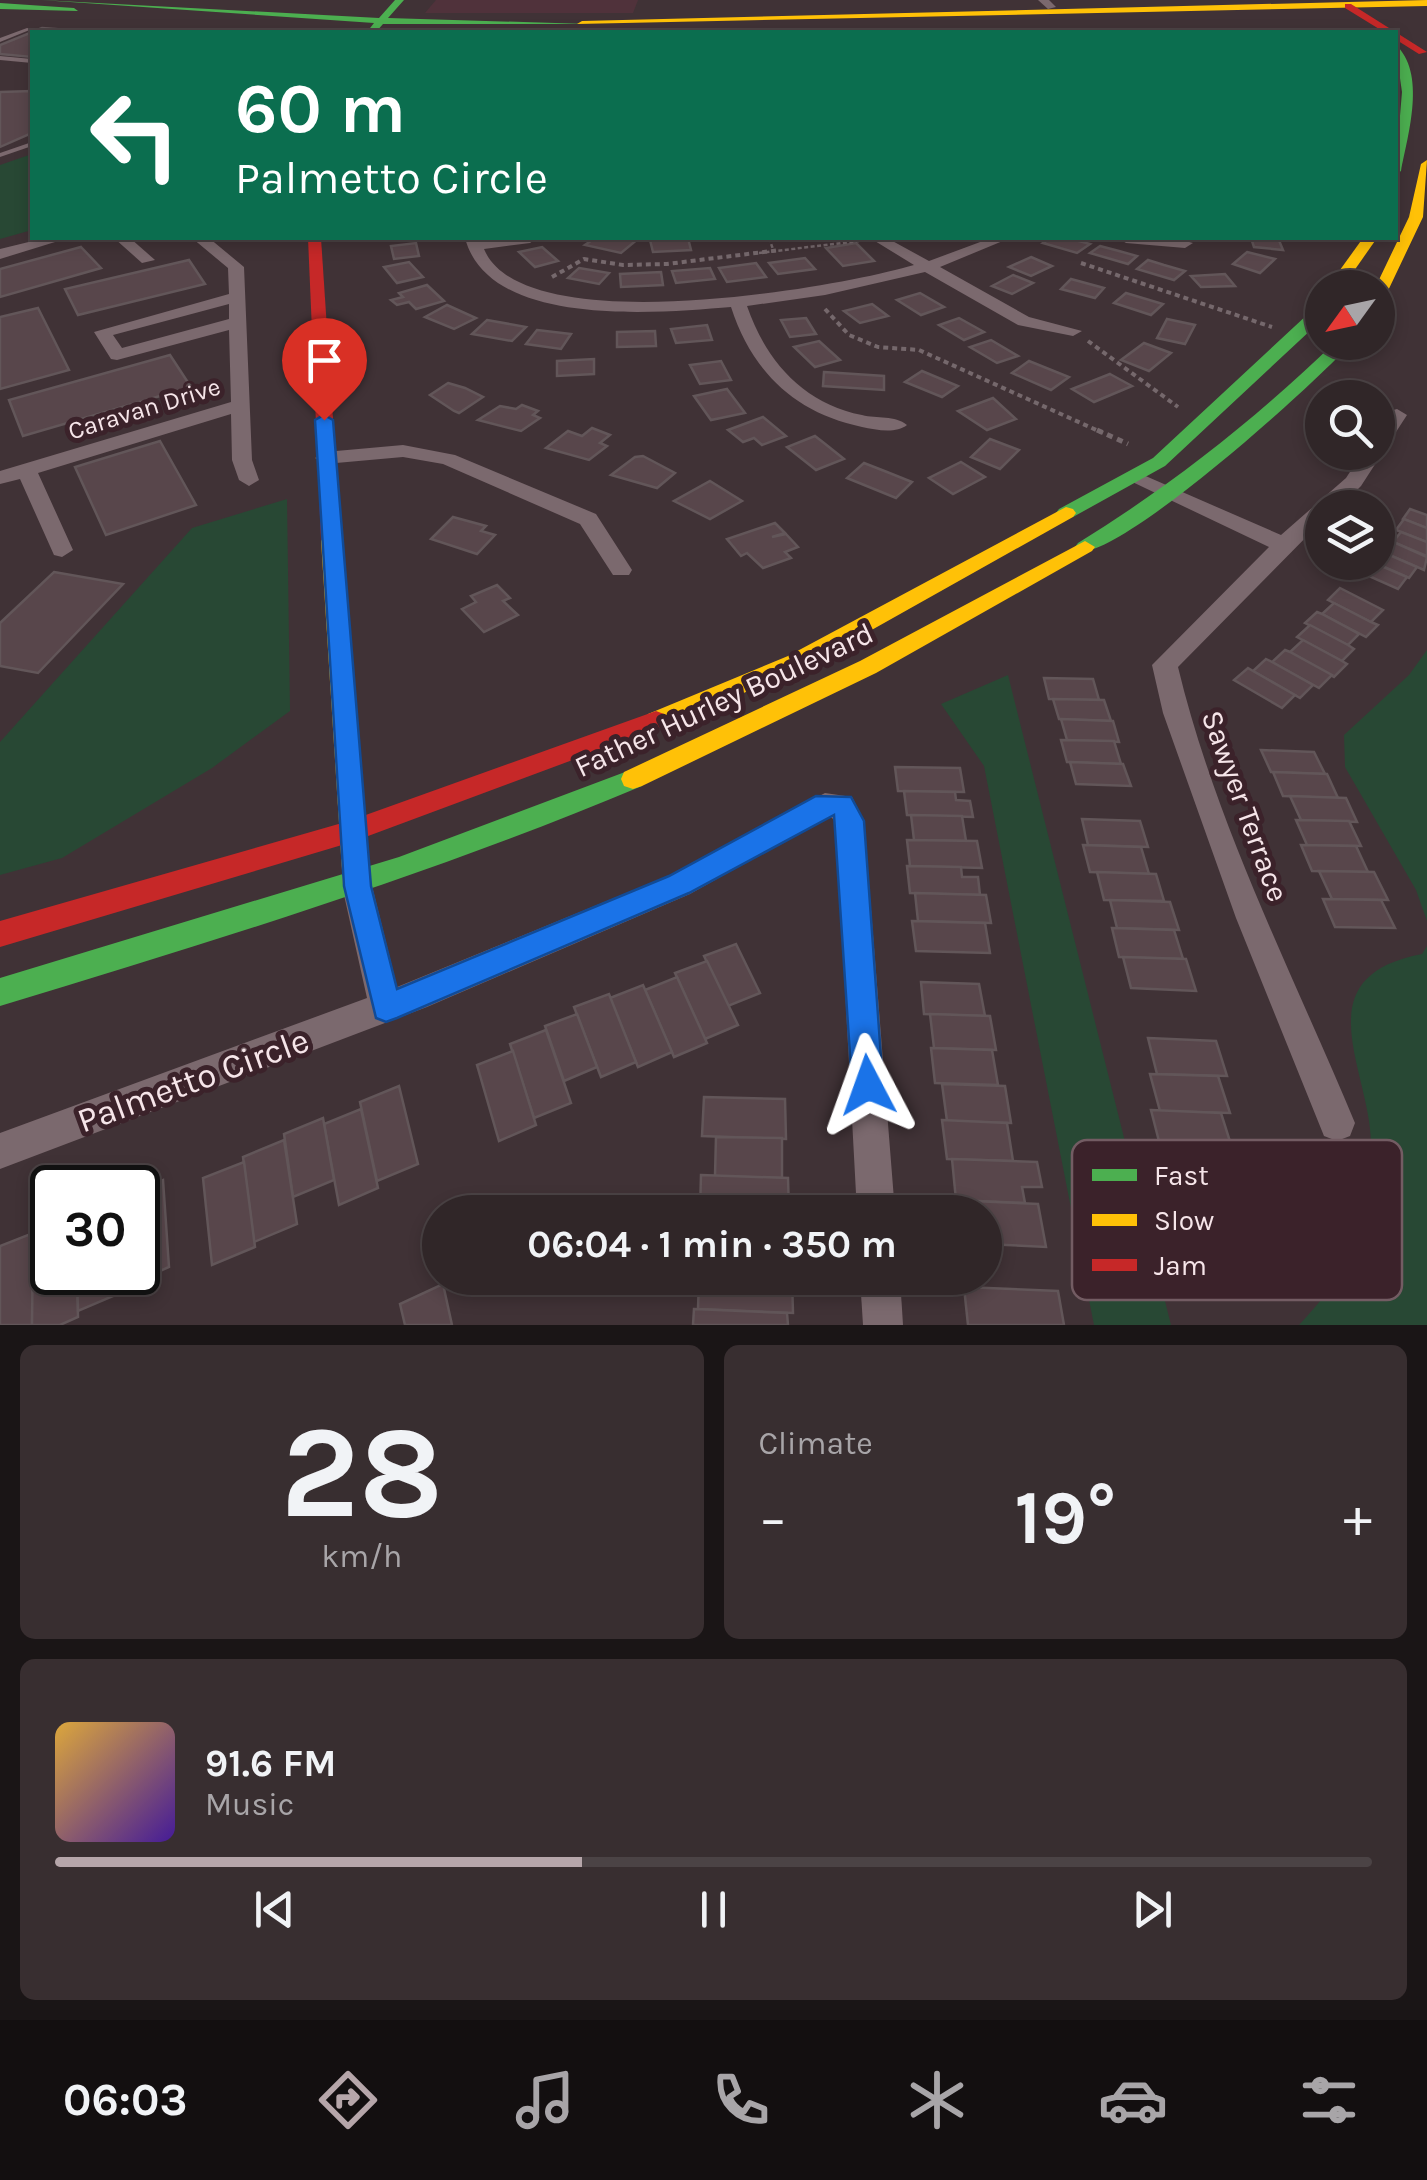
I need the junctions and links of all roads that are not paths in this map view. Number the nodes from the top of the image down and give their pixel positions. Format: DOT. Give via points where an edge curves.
graph roads {
  1 [pos="9,0"];
  2 [pos="46,0"];
  3 [pos="400,0"];
  4 [pos="1427,3"];
  5 [pos="0,5"];
  6 [pos="1427,13"];
  7 [pos="1349,15"];
  8 [pos="376,28"];
  9 [pos="29,29"];
  10 [pos="446,30"];
  11 [pos="880,30"];
  12 [pos="1378,30"];
  13 [pos="0,40"];
  14 [pos="1398,41"];
  15 [pos="1398,51"];
  16 [pos="1427,56"];
  17 [pos="0,58"];
  18 [pos="30,62"];
  19 [pos="30,145"];
  20 [pos="0,155"];
  21 [pos="1398,159"];
  22 [pos="1427,164"];
  23 [pos="1413,217"];
  24 [pos="52,240"];
  25 [pos="124,240"];
  26 [pos="202,240"];
  27 [pos="314,240"];
  28 [pos="502,240"];
  29 [pos="876,240"];
  30 [pos="998,240"];
  31 [pos="1146,240"];
  32 [pos="1369,240"];
  33 [pos="474,242"];
  34 [pos="1185,244"];
  35 [pos="0,254"];
  36 [pos="147,260"];
  37 [pos="928,269"];
  38 [pos="1347,270"];
  39 [pos="1390,270"];
  40 [pos="237,297"];
  41 [pos="737,301"];
  42 [pos="238,322"];
  43 [pos="1305,329"];
  44 [pos="1073,330"];
  45 [pos="1327,360"];
  46 [pos="240,405"];
  47 [pos="1397,415"];
  48 [pos="1395,418"];
  49 [pos="898,426"];
  50 [pos="325,458"];
  51 [pos="26,470"];
  52 [pos="1362,470"];
  53 [pos="0,478"];
  54 [pos="1134,478"];
  55 [pos="249,480"];
  56 [pos="1345,490"];
  57 [pos="1174,494"];
  58 [pos="1305,526"];
  59 [pos="1284,545"];
  60 [pos="62,550"];
  61 [pos="621,570"];
  62 [pos="352,831"];
  63 [pos="358,886"];
  64 [pos="0,934"];
  65 [pos="0,992"];
  66 [pos="386,1008"];
  67 [pos="1337,1123"];
  68 [pos="0,1151"];
  69 [pos="875,1195"];
  70 [pos="881,1295"];
  71 [pos="883,1325"];
  1 -- 5 [label="lane"];
  2 -- 8 [label="main road"];
  3 -- 8 [label="main road"];
  4 -- 7 [label="main road"];
  5 -- 8 [label="main road"];
  6 -- 7 [label="main road"];
  7 -- 8 [label="main road"];
  7 -- 11 [label="main road"];
  7 -- 12 [label="main road"];
  8 -- 10 [label="main road"];
  9 -- 13 [label="lane"];
  14 -- 16 [label="main road"];
  15 -- 21 [label="main road" via="1405,59 1408,115"];
  17 -- 18 [label="lane"];
  19 -- 20 [label="lane"];
  22 -- 23 [label="main road"];
  23 -- 39 [label="main road"];
  24 -- 35 [label="street"];
  25 -- 36 [label="street"];
  26 -- 40 [label="street, Caravan Drive" via="236,267"];
  27 -- 50 [label="main road"];
  28 -- 33 [label="street"];
  29 -- 37 [label="street"];
  30 -- 37 [label="street"];
  31 -- 34 [label="street"];
  32 -- 38 [label="main road"];
  33 -- 41 [label="street" via="480,261 497,278 555,300 624,308"];
  37 -- 41 [label="street"];
  37 -- 44 [label="street" via="1024,321"];
  40 -- 42 [label="street, Caravan Drive"];
  40 -- 42 [label="street" via="103,332 117,356"];
  41 -- 49 [label="street" via="761,355 803,399 838,419"];
  42 -- 46 [label="street, Caravan Drive"];
  43 -- 54 [label="main road, Father Hurley Boulevard"];
  45 -- 57 [label="main road, Father Hurley Boulevard"];
  46 -- 51 [label="street, Caravan Drive"];
  46 -- 55 [label="street"];
  47 -- 48 [label="street"];
  50 -- 61 [label="street" via="403,451 448,459 588,519"];
  50 -- 62 [label="main road"];
  51 -- 53 [label="street, Caravan Drive"];
  51 -- 60 [label="street"];
  52 -- 56 [label="street, Sawyer Terrace"];
  54 -- 57 [label="street"];
  54 -- 62 [label="main road, Father Hurley Boulevard" via="796,662 609,740"];
  57 -- 59 [label="street"];
  57 -- 63 [label="main road, Father Hurley Boulevard" via="985,605 786,710 652,773"];
  58 -- 59 [label="street, Sawyer Terrace"];
  59 -- 67 [label="street, Sawyer Terrace" via="1164,665 1251,918"];
  62 -- 63 [label="main road"];
  62 -- 64 [label="main road, Father Hurley Boulevard"];
  63 -- 65 [label="main road, Father Hurley Boulevard"];
  63 -- 66 [label="street"];
  66 -- 68 [label="street, Palmetto Circle"];
  66 -- 69 [label="street, Palmetto Circle" via="679,885 825,804 842,805 850,821"];
  70 -- 71 [label="street"];
}
